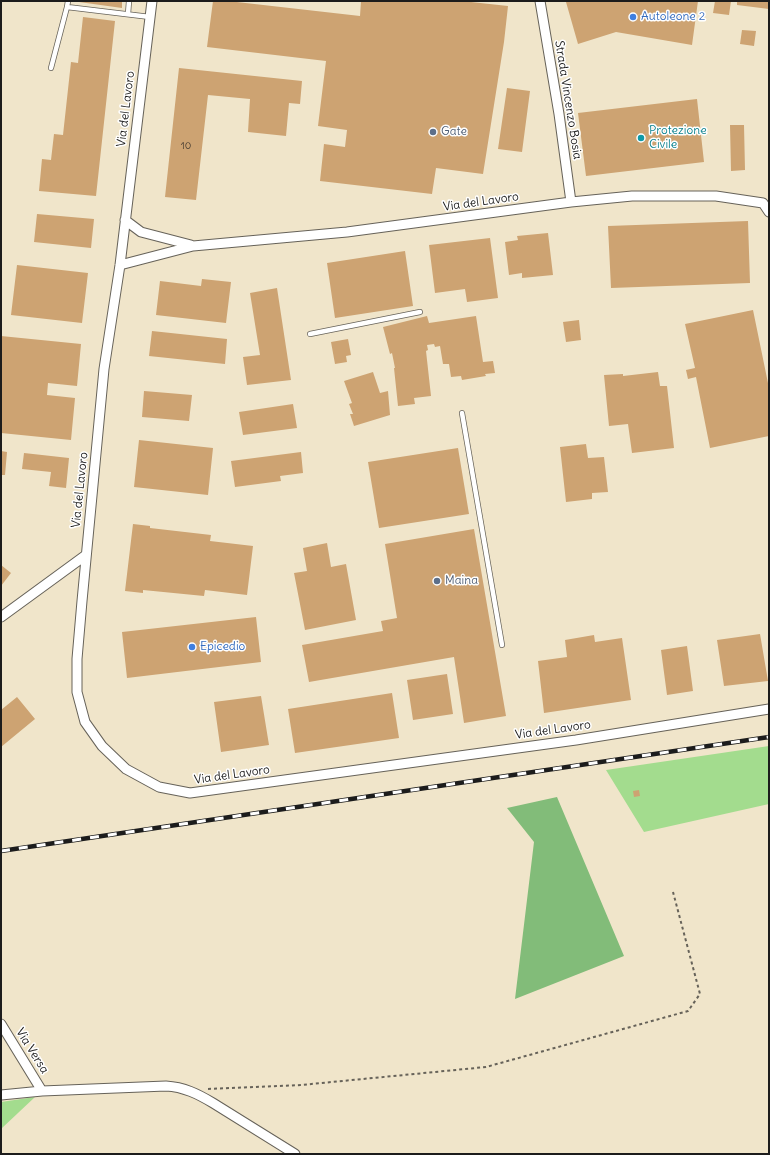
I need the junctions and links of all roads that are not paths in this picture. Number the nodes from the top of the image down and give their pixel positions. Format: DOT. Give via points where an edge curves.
graph roads {
  1 [pos="68,1"];
  2 [pos="129,1"];
  3 [pos="152,1"];
  4 [pos="540,1"];
  5 [pos="67,7"];
  6 [pos="128,14"];
  7 [pos="150,17"];
  8 [pos="51,68"];
  9 [pos="571,202"];
  10 [pos="769,212"];
  11 [pos="125,220"];
  12 [pos="193,246"];
  13 [pos="120,265"];
  14 [pos="420,312"];
  15 [pos="310,334"];
  16 [pos="462,413"];
  17 [pos="86,555"];
  18 [pos="1,617"];
  19 [pos="502,645"];
  20 [pos="769,709"];
  21 [pos="1,1024"];
  22 [pos="42,1091"];
  23 [pos="1,1095"];
  24 [pos="295,1154"];
  1 -- 5 [label="lane"];
  2 -- 6 [label="lane"];
  3 -- 7 [label="street, Via del Lavoro"];
  4 -- 9 [label="street, Strada Vincenzo Bosia"];
  5 -- 6 [label="lane"];
  5 -- 8 [label="lane"];
  6 -- 7 [label="lane"];
  7 -- 11 [label="street, Via del Lavoro"];
  9 -- 10 [label="street, Via del Lavoro" via="632,196 716,196 763,203"];
  9 -- 12 [label="street, Via del Lavoro" via="347,232"];
  11 -- 12 [label="street, Via del Lavoro" via="141,232"];
  11 -- 13 [label="street, Via del Lavoro"];
  12 -- 13 [label="street, Via del Lavoro"];
  13 -- 17 [label="street, Via del Lavoro" via="104,369"];
  14 -- 15 [label="lane"];
  16 -- 19 [label="lane"];
  17 -- 18 [label="street"];
  17 -- 20 [label="street, Via del Lavoro" via="77,659 77,692 85,722 102,746 126,769 159,787 190,793 576,740"];
  21 -- 22 [label="street, Via Versa"];
  22 -- 23 [label="street"];
  22 -- 24 [label="street" via="177,1087 213,1103"];
}
